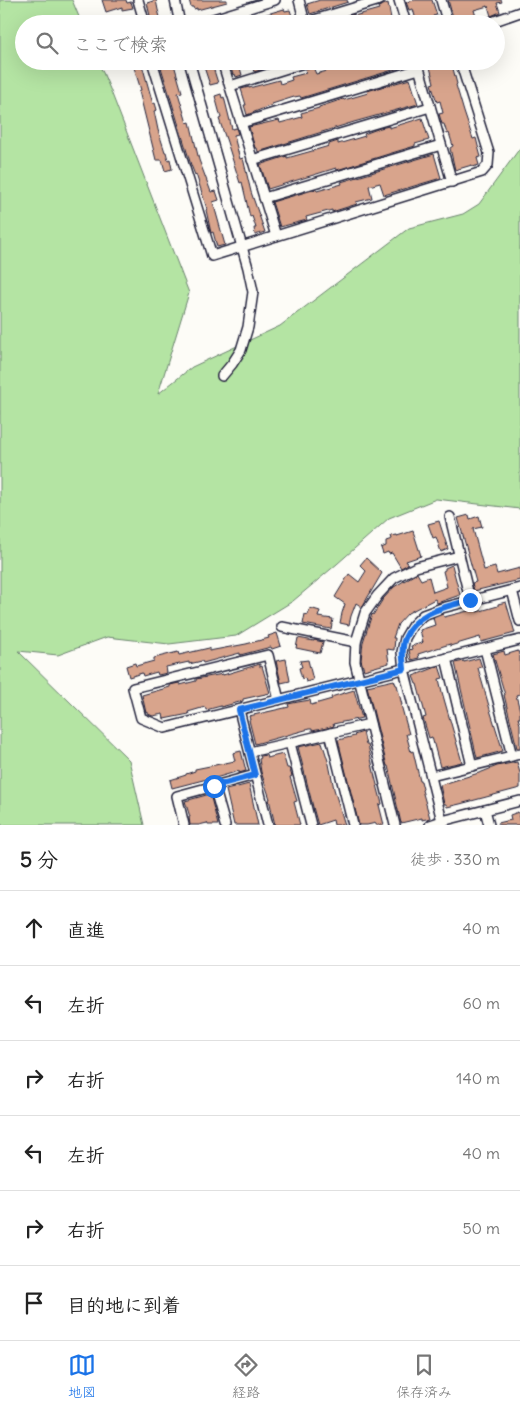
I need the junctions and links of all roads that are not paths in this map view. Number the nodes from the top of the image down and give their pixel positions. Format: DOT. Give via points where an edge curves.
graph roads {
  1 [pos="138,0"];
  2 [pos="174,0"];
  3 [pos="276,0"];
  4 [pos="299,0"];
  5 [pos="380,0"];
  6 [pos="399,0"];
  7 [pos="441,0"];
  8 [pos="520,12"];
  9 [pos="143,15"];
  10 [pos="178,15"];
  11 [pos="227,15"];
  12 [pos="302,15"];
  13 [pos="330,15"];
  14 [pos="403,15"];
  15 [pos="445,15"];
  16 [pos="505,17"];
  17 [pos="155,70"];
  18 [pos="192,70"];
  19 [pos="225,70"];
  20 [pos="281,70"];
  21 [pos="403,70"];
  22 [pos="419,70"];
  23 [pos="463,70"];
  24 [pos="230,86"];
  25 [pos="430,107"];
  26 [pos="241,124"];
  27 [pos="442,145"];
  28 [pos="252,160"];
  29 [pos="452,182"];
  30 [pos="264,198"];
  31 [pos="276,236"];
  32 [pos="242,247"];
  33 [pos="222,376"];
  34 [pos="450,517"];
  35 [pos="460,556"];
  36 [pos="516,589"];
  37 [pos="470,600"];
  38 [pos="520,621"];
  39 [pos="282,627"];
  40 [pos="520,640"];
  41 [pos="356,642"];
  42 [pos="485,649"];
  43 [pos="446,658"];
  44 [pos="404,669"];
  45 [pos="359,680"];
  46 [pos="279,700"];
  47 [pos="239,710"];
  48 [pos="370,724"];
  49 [pos="330,733"];
  50 [pos="290,743"];
  51 [pos="250,752"];
  52 [pos="516,755"];
  53 [pos="472,766"];
  54 [pos="255,775"];
  55 [pos="430,776"];
  56 [pos="214,786"];
  57 [pos="520,801"];
  58 [pos="486,810"];
  59 [pos="442,823"];
  60 [pos="184,825"];
  61 [pos="225,825"];
  62 [pos="268,825"];
  63 [pos="311,825"];
  64 [pos="353,825"];
  65 [pos="395,825"];
  66 [pos="430,825"];
  67 [pos="489,825"];
  1 -- 9 [label="street"];
  2 -- 10 [label="street"];
  3 -- 11 [label="street"];
  4 -- 12 [label="street"];
  5 -- 13 [label="street"];
  6 -- 14 [label="street"];
  7 -- 15 [label="street"];
  8 -- 16 [label="street"];
  17 -- 32 [label="street" via="212,256"];
  18 -- 32 [label="street"];
  19 -- 24 [label="street"];
  20 -- 24 [label="street"];
  21 -- 26 [label="street"];
  22 -- 25 [label="street"];
  23 -- 29 [label="street" via="489,153 488,165 482,172"];
  24 -- 26 [label="street"];
  25 -- 27 [label="street"];
  25 -- 28 [label="street"];
  26 -- 28 [label="street"];
  27 -- 29 [label="street"];
  27 -- 30 [label="street"];
  28 -- 30 [label="street"];
  29 -- 31 [label="street"];
  30 -- 31 [label="street"];
  31 -- 32 [label="street"];
  32 -- 33 [label="street" via="253,292 248,326 241,350"];
  34 -- 35 [label="street"];
  35 -- 37 [label="street"];
  35 -- 41 [label="street" via="416,567 394,578 365,613"];
  36 -- 37 [label="street"];
  36 -- 38 [label="street"];
  37 -- 44 [label="street" via="423,616 412,626 402,652"];
  39 -- 41 [label="street"];
  40 -- 42 [label="street"];
  41 -- 45 [label="street"];
  42 -- 43 [label="street"];
  42 -- 52 [label="street"];
  43 -- 44 [label="street"];
  43 -- 53 [label="street"];
  44 -- 45 [label="street"];
  44 -- 55 [label="street"];
  45 -- 46 [label="street"];
  45 -- 48 [label="street"];
  46 -- 47 [label="street"];
  46 -- 47 [label="street" via="268,655 133,688 141,718 165,728"];
  47 -- 51 [label="street"];
  48 -- 49 [label="street"];
  48 -- 65 [label="street"];
  49 -- 50 [label="street"];
  49 -- 64 [label="street"];
  50 -- 51 [label="street"];
  50 -- 63 [label="street"];
  51 -- 54 [label="street"];
  52 -- 53 [label="street"];
  53 -- 55 [label="street"];
  54 -- 56 [label="street"];
  54 -- 62 [label="street"];
  55 -- 59 [label="street"];
  56 -- 60 [label="street" via="177,796"];
  56 -- 61 [label="street"];
  57 -- 58 [label="street"];
  58 -- 59 [label="street"];
  58 -- 67 [label="street"];
  59 -- 66 [label="street"];
}
